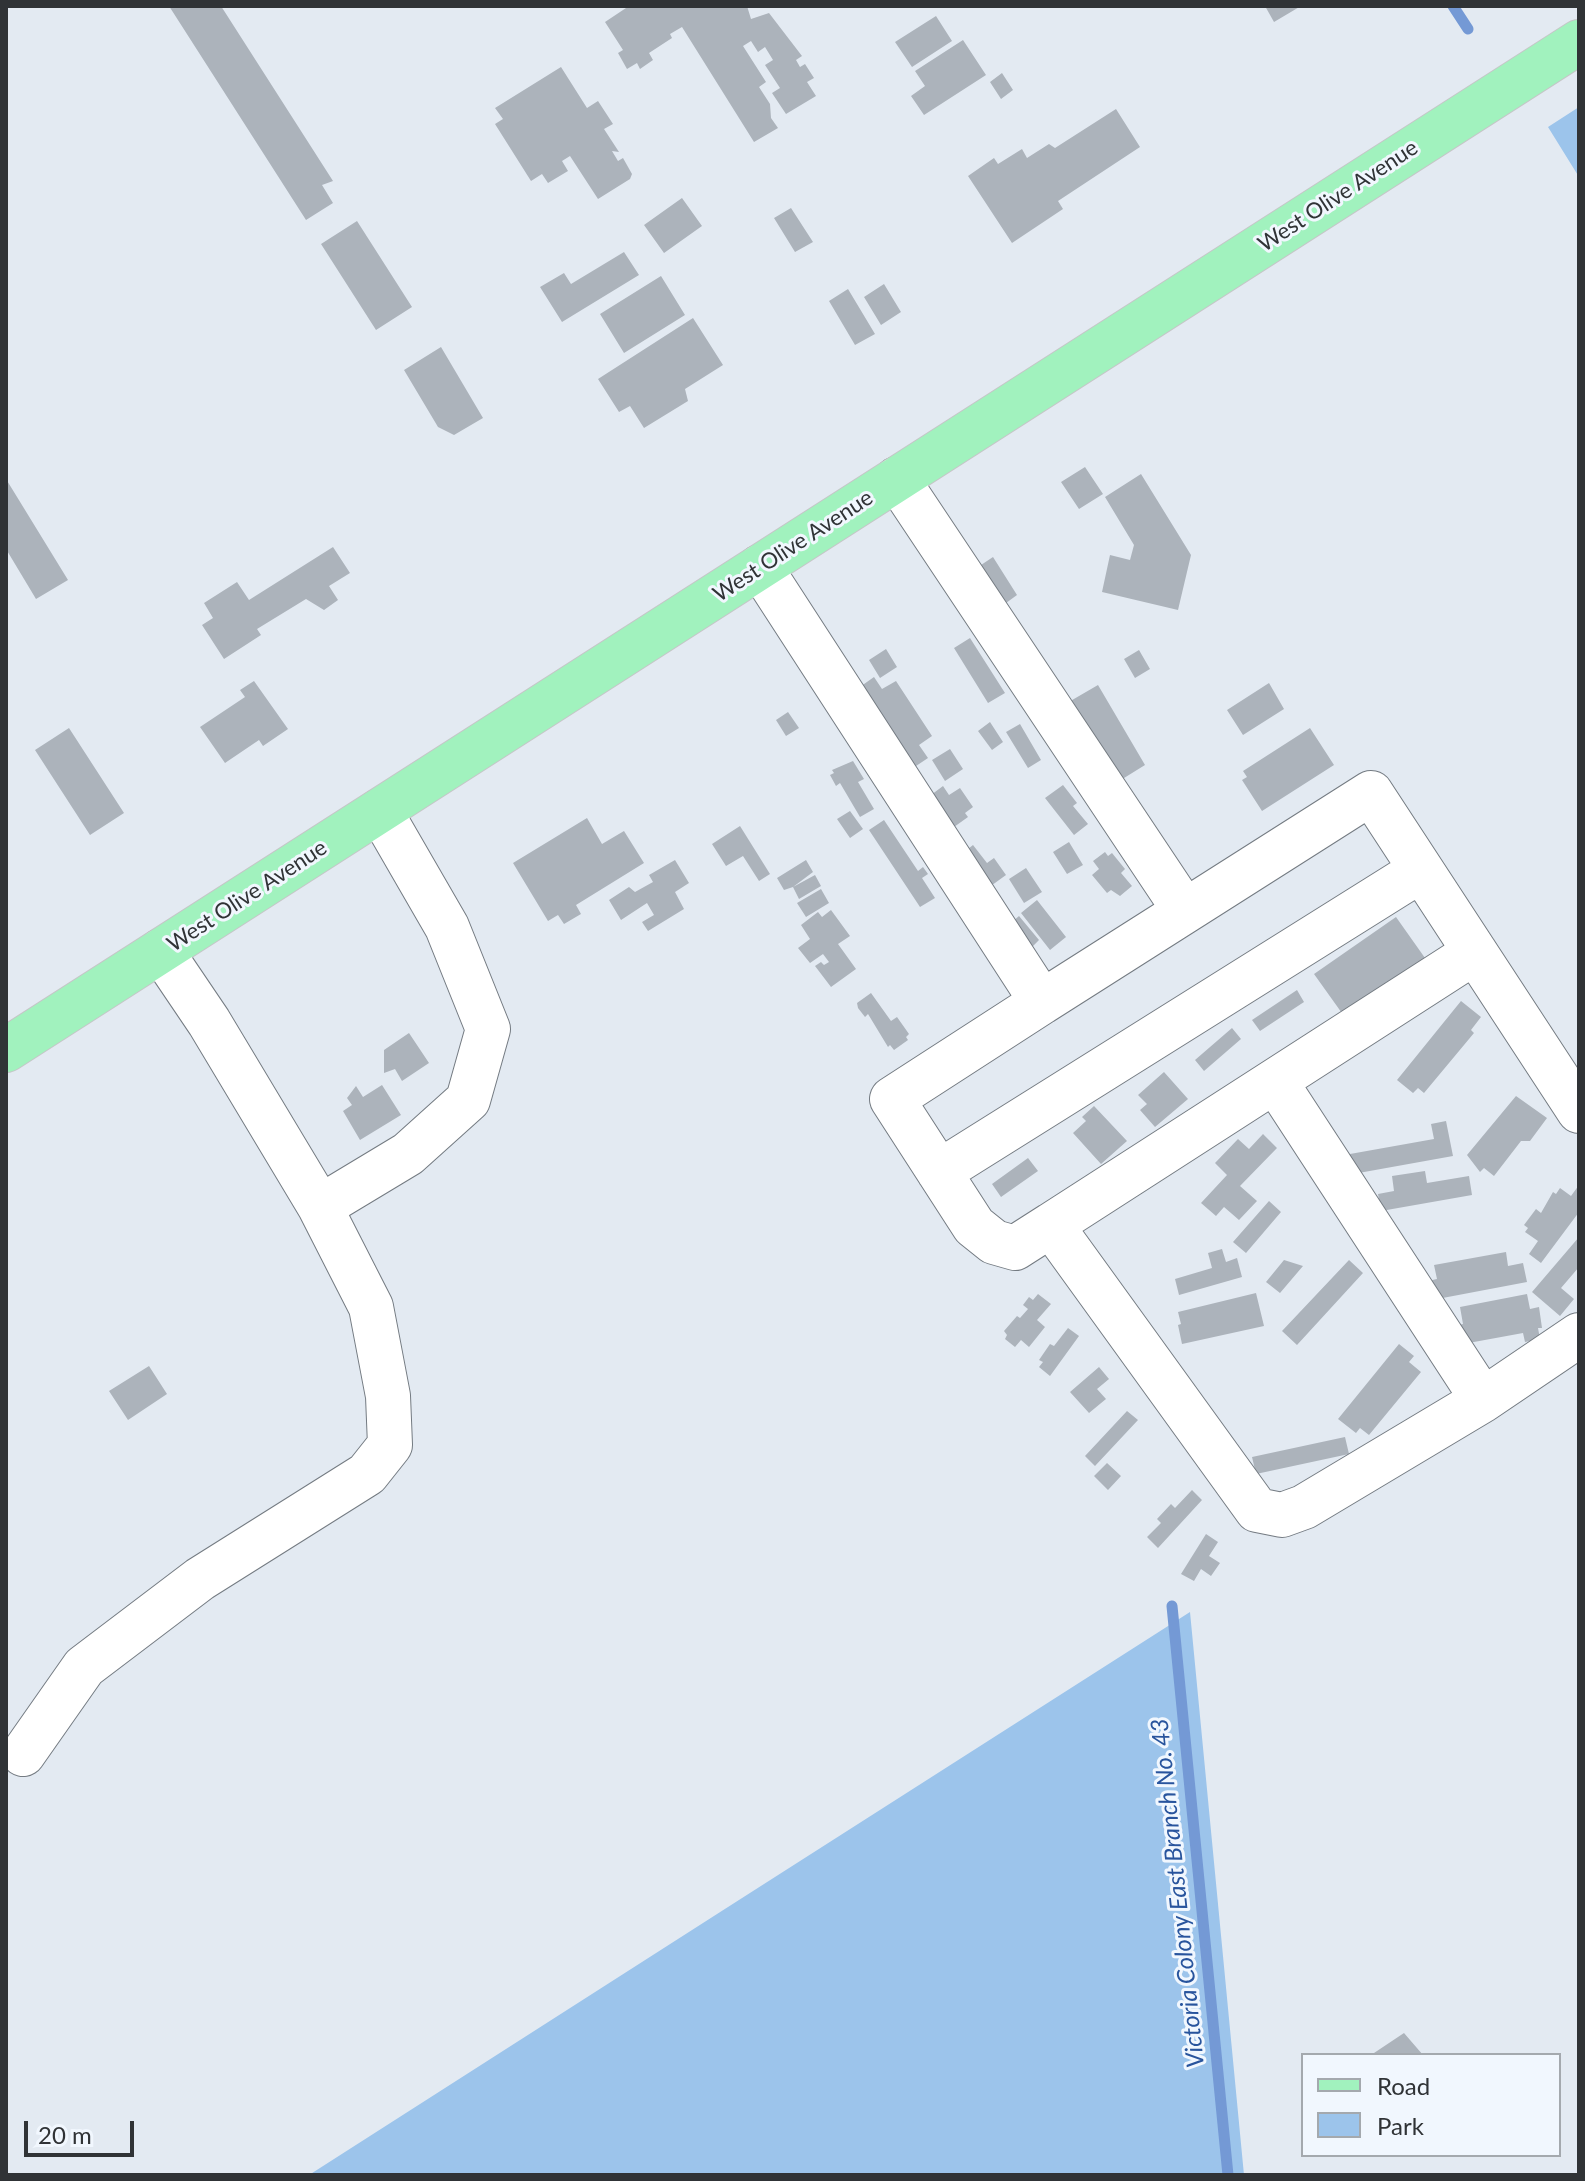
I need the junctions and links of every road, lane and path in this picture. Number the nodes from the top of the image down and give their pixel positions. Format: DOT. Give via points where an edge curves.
graph roads {
  1 [pos="1579,42"];
  2 [pos="897,479"];
  3 [pos="760,567"];
  4 [pos="380,811"];
  5 [pos="1421,870"];
  6 [pos="1185,911"];
  7 [pos="161,951"];
  8 [pos="1475,952"];
  9 [pos="1042,1002"];
  10 [pos="6,1050"];
  11 [pos="1275,1081"];
  12 [pos="1579,1111"];
  13 [pos="939,1172"];
  14 [pos="320,1207"];
  15 [pos="1051,1225"];
  16 [pos="1579,1335"];
  17 [pos="1483,1400"];
  18 [pos="23,1754"];
  1 -- 2 [label="main road, West Olive Avenue"];
  2 -- 3 [label="main road, West Olive Avenue"];
  2 -- 6 [label="lane"];
  3 -- 4 [label="main road, West Olive Avenue"];
  3 -- 9 [label="lane"];
  4 -- 7 [label="main road, West Olive Avenue"];
  4 -- 14 [label="lane" via="447,927 488,1029 468,1100 408,1154"];
  5 -- 6 [label="lane" via="1371,793"];
  5 -- 8 [label="lane"];
  5 -- 13 [label="lane"];
  6 -- 9 [label="lane"];
  7 -- 10 [label="main road, West Olive Avenue"];
  7 -- 14 [label="lane"];
  8 -- 11 [label="lane"];
  8 -- 12 [label="lane"];
  9 -- 13 [label="lane" via="892,1099"];
  11 -- 15 [label="lane"];
  11 -- 17 [label="lane"];
  13 -- 15 [label="lane" via="974,1226 994,1242 1015,1248"];
  14 -- 18 [label="lane" via="371,1307 388,1396 390,1445 367,1474 200,1579 84,1667"];
  15 -- 17 [label="lane" via="1257,1510 1282,1515 1304,1507"];
  16 -- 17 [label="lane"];
}
